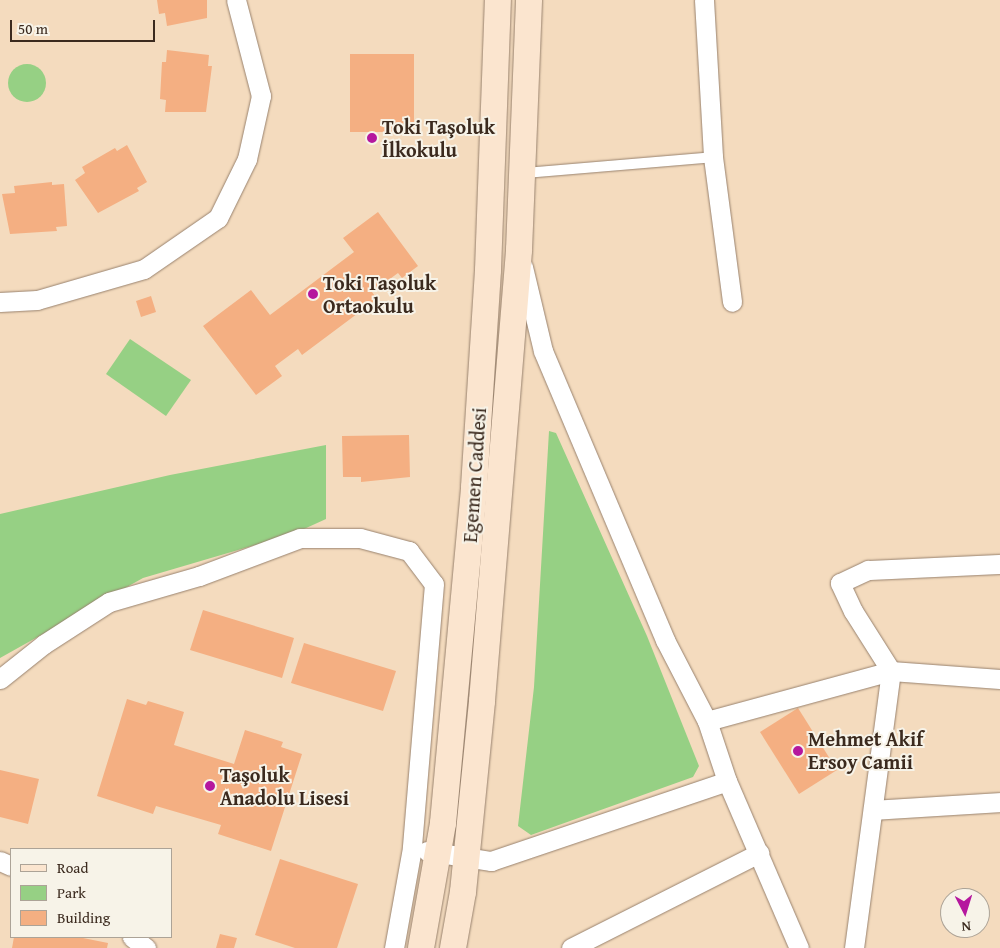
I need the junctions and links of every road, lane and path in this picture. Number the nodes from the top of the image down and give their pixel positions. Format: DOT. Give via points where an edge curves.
graph roads {
  1 [pos="236,0"];
  2 [pos="498,0"];
  3 [pos="529,0"];
  4 [pos="704,0"];
  5 [pos="713,157"];
  6 [pos="523,173"];
  7 [pos="519,250"];
  8 [pos="0,302"];
  9 [pos="732,302"];
  10 [pos="1000,564"];
  11 [pos="891,671"];
  12 [pos="0,679"];
  13 [pos="1000,679"];
  14 [pos="707,721"];
  15 [pos="727,782"];
  16 [pos="1000,802"];
  17 [pos="873,810"];
  18 [pos="412,848"];
  19 [pos="437,853"];
  20 [pos="759,853"];
  21 [pos="466,859"];
  22 [pos="133,938"];
  23 [pos="146,948"];
  24 [pos="394,948"];
  25 [pos="421,948"];
  26 [pos="453,948"];
  27 [pos="571,948"];
  28 [pos="799,948"];
  29 [pos="854,948"];
  1 -- 8 [label="street" via="261,96 247,159 218,218 144,269 37,300"];
  2 -- 19 [label="main road, Egemen Caddesi" via="488,270 474,487"];
  3 -- 6 [label="main road, Egemen Caddesi"];
  4 -- 5 [label="street"];
  5 -- 6 [label="lane"];
  5 -- 9 [label="street"];
  6 -- 7 [label="main road, Egemen Caddesi"];
  7 -- 14 [label="street" via="543,351 665,640"];
  7 -- 21 [label="main road, Egemen Caddesi"];
  10 -- 11 [label="street" via="868,570 840,583 853,611"];
  11 -- 13 [label="street"];
  11 -- 14 [label="street"];
  11 -- 17 [label="street"];
  12 -- 18 [label="street" via="44,644 109,602 199,576 296,539 360,538 409,551 434,584"];
  14 -- 15 [label="street"];
  15 -- 20 [label="street"];
  15 -- 21 [label="street" via="491,861"];
  16 -- 17 [label="street"];
  17 -- 29 [label="street"];
  18 -- 19 [label="street"];
  18 -- 24 [label="street"];
  19 -- 21 [label="street"];
  19 -- 25 [label="main road, Egemen Caddesi"];
  20 -- 27 [label="street"];
  20 -- 28 [label="street"];
  21 -- 26 [label="main road, Egemen Caddesi"];
  22 -- 23 [label="street"];
}
